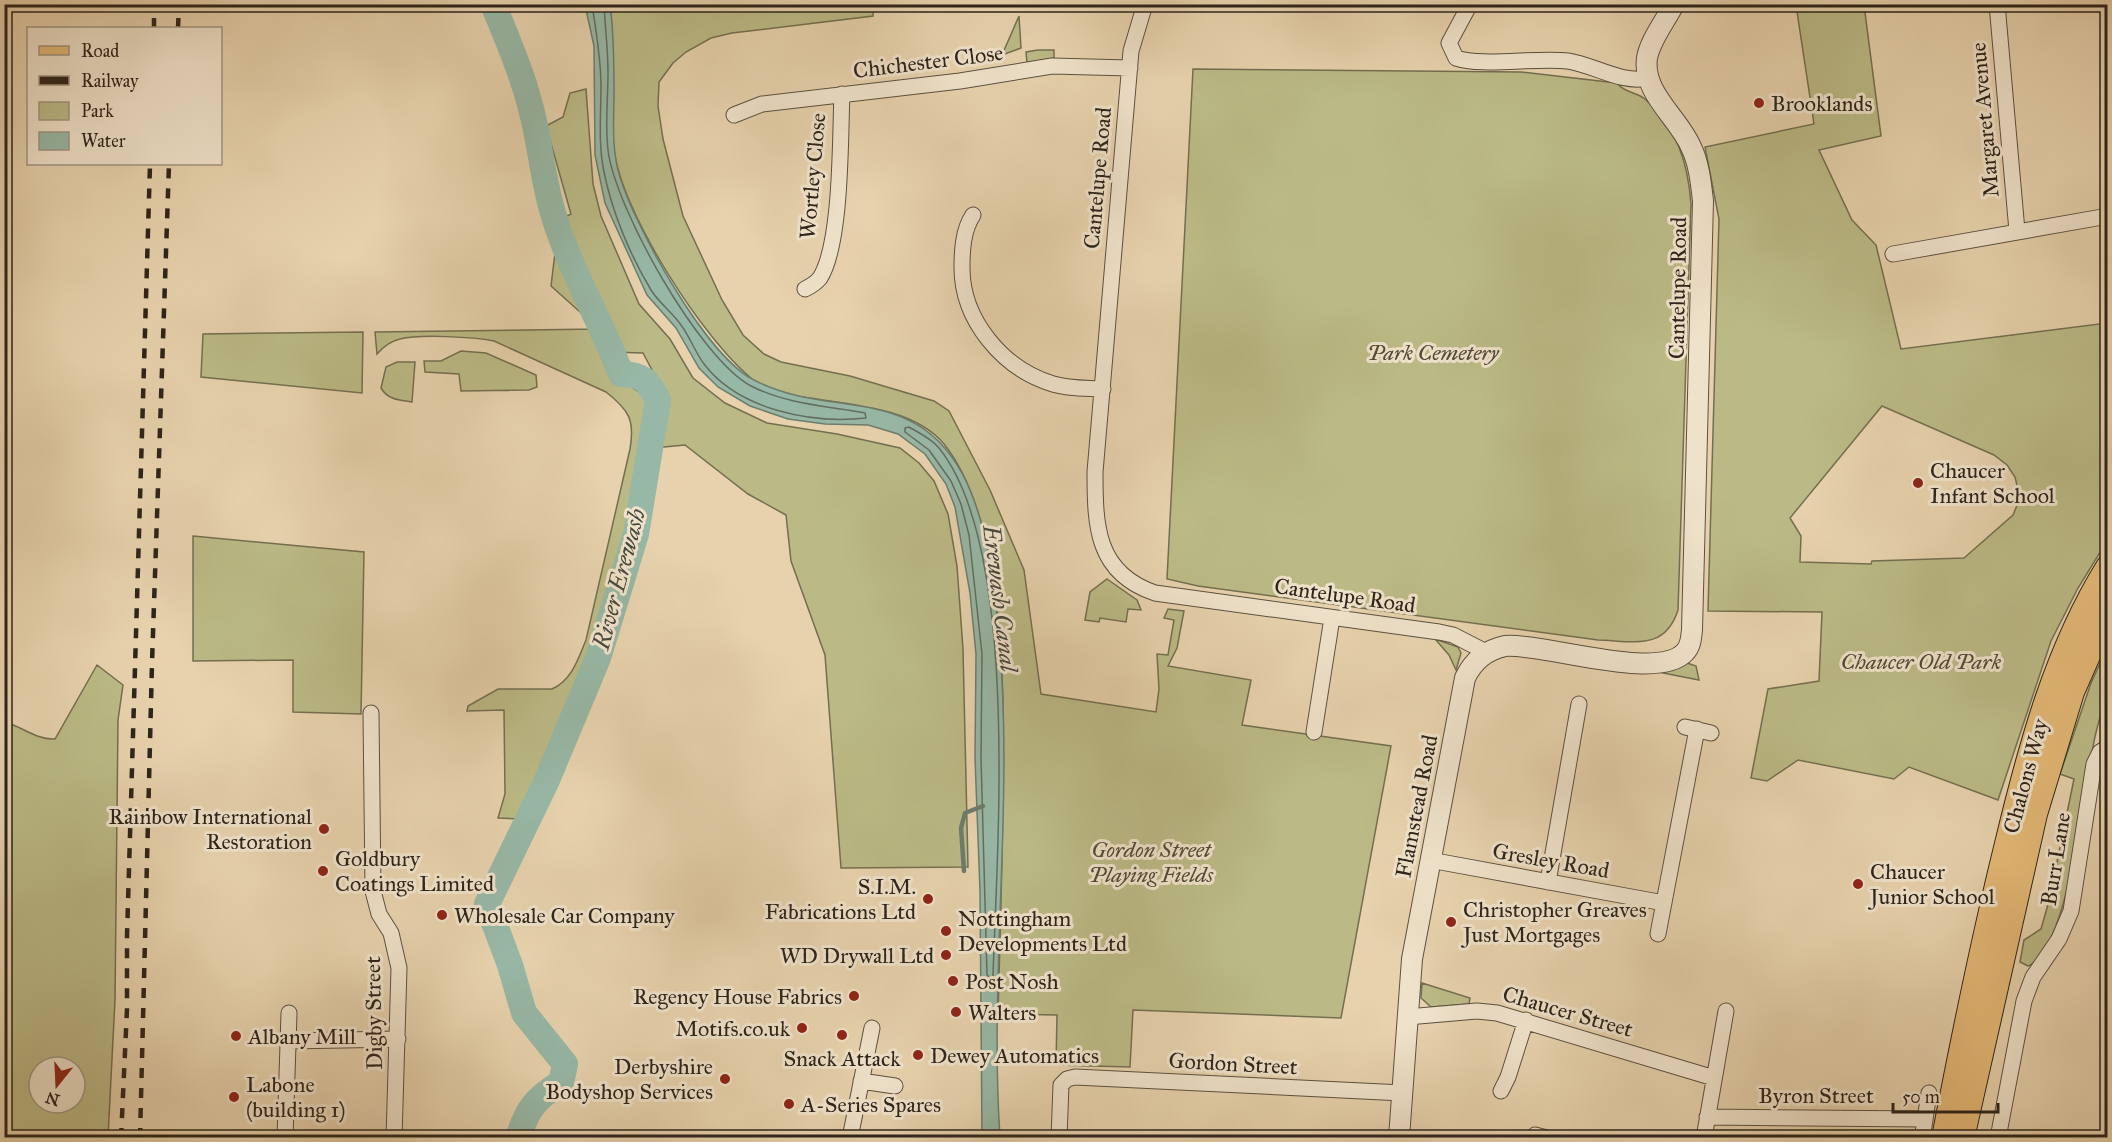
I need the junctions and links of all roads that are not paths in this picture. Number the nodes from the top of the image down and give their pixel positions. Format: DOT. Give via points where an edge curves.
graph roads {
  1 [pos="1145,4"];
  2 [pos="1470,4"];
  3 [pos="1674,4"];
  4 [pos="1997,4"];
  5 [pos="1130,68"];
  6 [pos="1648,78"];
  7 [pos="842,94"];
  8 [pos="734,114"];
  9 [pos="973,215"];
  10 [pos="2108,216"];
  11 [pos="2017,231"];
  12 [pos="1893,254"];
  13 [pos="805,289"];
  14 [pos="1103,389"];
  15 [pos="2108,567"];
  16 [pos="2108,610"];
  17 [pos="1332,618"];
  18 [pos="1486,652"];
  19 [pos="1579,704"];
  20 [pos="371,714"];
  21 [pos="1698,730"];
  22 [pos="1314,732"];
  23 [pos="2102,751"];
  24 [pos="1430,860"];
  25 [pos="1548,882"];
  26 [pos="1664,903"];
  27 [pos="1658,934"];
  28 [pos="1726,1011"];
  29 [pos="289,1013"];
  30 [pos="1407,1017"];
  31 [pos="1526,1020"];
  32 [pos="872,1028"];
  33 [pos="398,1039"];
  34 [pos="289,1041"];
  35 [pos="1714,1078"];
  36 [pos="861,1081"];
  37 [pos="895,1086"];
  38 [pos="1501,1091"];
  39 [pos="1403,1093"];
  40 [pos="1929,1093"];
  41 [pos="1707,1117"];
  42 [pos="1931,1130"];
  43 [pos="285,1137"];
  44 [pos="394,1137"];
  45 [pos="850,1137"];
  46 [pos="1059,1137"];
  47 [pos="1399,1137"];
  48 [pos="1704,1137"];
  49 [pos="1962,1137"];
  50 [pos="1998,1137"];
  1 -- 5 [label="street, Cantelupe Road" via="1132,41"];
  2 -- 6 [label="street" via="1449,43 1452,54 1461,60 1570,62 1633,80"];
  3 -- 6 [label="street" via="1649,50"];
  4 -- 11 [label="street, Margaret Avenue"];
  5 -- 7 [label="street, Chichester Close" via="1052,66"];
  5 -- 14 [label="street, Cantelupe Road"];
  6 -- 18 [label="street, Cantelupe Road" via="1691,144 1703,201 1690,646 1669,662 1638,664 1514,645"];
  7 -- 8 [label="street, Chichester Close" via="762,104"];
  7 -- 13 [label="street, Wortley Close" via="834,224 824,269 814,284"];
  9 -- 14 [label="street" via="964,236 963,285 971,314 982,332 1003,354 1042,380"];
  10 -- 11 [label="street"];
  11 -- 12 [label="street"];
  14 -- 17 [label="street, Cantelupe Road" via="1095,472 1097,520 1104,550 1121,575 1155,593"];
  15 -- 42 [label="main road, Chalons Way" via="2064,652 2035,735"];
  16 -- 49 [label="main road, Chalons Way" via="2072,692 2035,814"];
  17 -- 18 [label="street, Cantelupe Road" via="1453,635"];
  17 -- 22 [label="street"];
  18 -- 24 [label="street, Flamstead Road" via="1465,678"];
  19 -- 25 [label="street" via="1567,728"];
  20 -- 33 [label="street, Digby Street" via="372,876 376,903 391,933 399,968"];
  21 -- 26 [label="street"];
  23 -- 50 [label="street, Burr Lane" via="2072,911 2059,939 2033,977 2024,1001"];
  24 -- 25 [label="street, Gresley Road"];
  24 -- 30 [label="street, Flamstead Road"];
  25 -- 26 [label="street, Gresley Road"];
  26 -- 27 [label="street"];
  28 -- 35 [label="street"];
  29 -- 34 [label="street"];
  30 -- 31 [label="street, Chaucer Street" via="1487,1011"];
  30 -- 39 [label="street, Flamstead Road"];
  31 -- 35 [label="street, Chaucer Street"];
  31 -- 38 [label="street"];
  32 -- 36 [label="street"];
  33 -- 34 [label="street"];
  33 -- 44 [label="street, Digby Street"];
  34 -- 43 [label="street"];
  35 -- 41 [label="street"];
  36 -- 37 [label="street"];
  36 -- 45 [label="street"];
  39 -- 46 [label="street, Gordon Street" via="1076,1077 1062,1083"];
  39 -- 47 [label="street, Flamstead Road"];
  40 -- 42 [label="street"];
  41 -- 42 [label="street, Byron Street"];
  41 -- 48 [label="street"];
}
